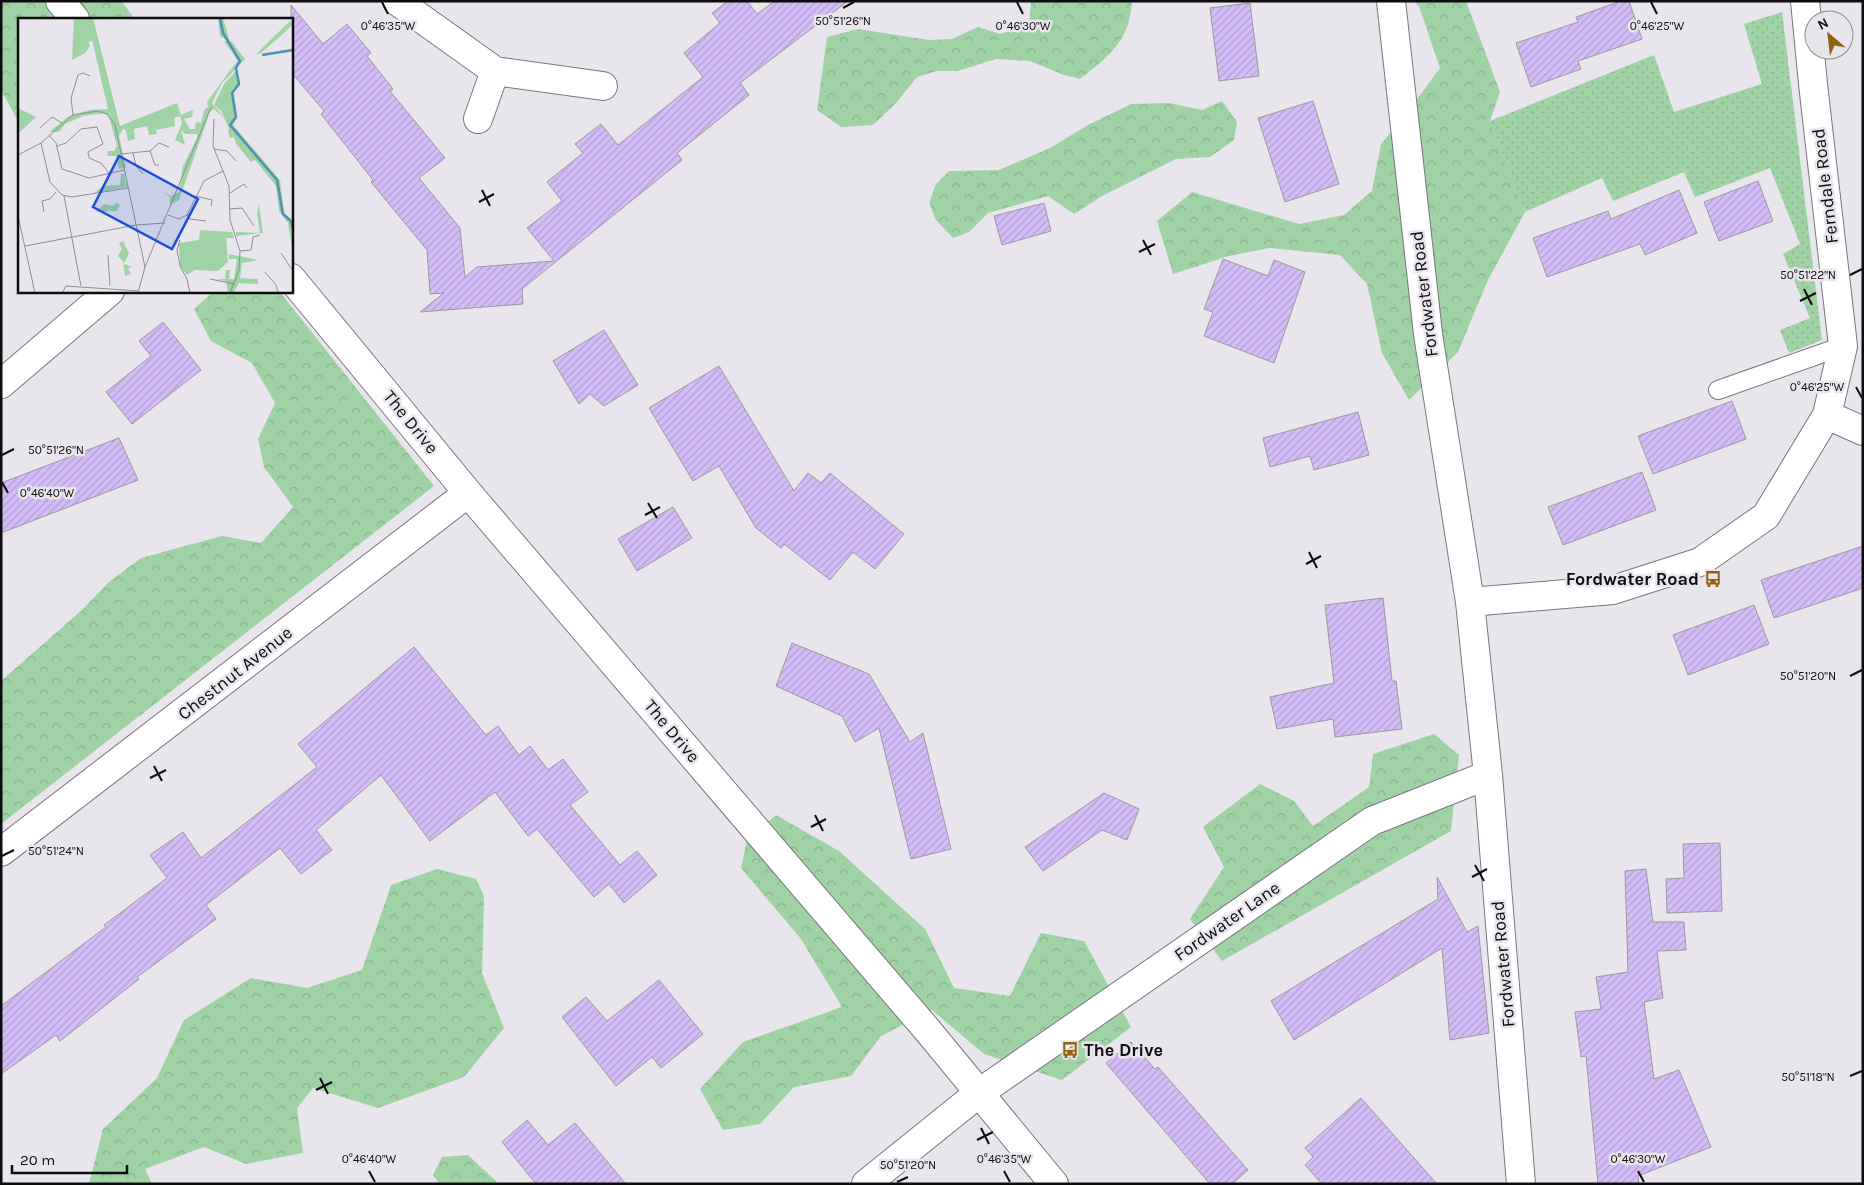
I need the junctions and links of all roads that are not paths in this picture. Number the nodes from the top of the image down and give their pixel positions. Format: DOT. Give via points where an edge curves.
graph roads {
  1 [pos="60,1"];
  2 [pos="397,1"];
  3 [pos="1391,1"];
  4 [pos="1805,1"];
  5 [pos="74,18"];
  6 [pos="495,71"];
  7 [pos="603,86"];
  8 [pos="478,119"];
  9 [pos="292,279"];
  10 [pos="109,292"];
  11 [pos="1843,346"];
  12 [pos="1,384"];
  13 [pos="1718,390"];
  14 [pos="1827,415"];
  15 [pos="1863,431"];
  16 [pos="468,493"];
  17 [pos="1470,602"];
  18 [pos="1488,775"];
  19 [pos="1,852"];
  20 [pos="979,1093"];
  21 [pos="866,1184"];
  22 [pos="1054,1184"];
  23 [pos="1521,1184"];
  1 -- 5 [label="street"];
  2 -- 6 [label="street"];
  3 -- 17 [label="street, Fordwater Road" via="1428,334"];
  4 -- 11 [label="street, Ferndale Road"];
  6 -- 7 [label="street"];
  6 -- 8 [label="street"];
  9 -- 16 [label="street, The Drive"];
  10 -- 12 [label="street"];
  11 -- 13 [label="lane"];
  11 -- 14 [label="street, Ferndale Road"];
  14 -- 15 [label="street"];
  14 -- 17 [label="street, Ferndale Road" via="1766,516 1700,562 1613,590"];
  16 -- 19 [label="street, Chestnut Avenue"];
  16 -- 20 [label="street, The Drive"];
  17 -- 18 [label="street, Fordwater Road"];
  18 -- 20 [label="street, Fordwater Lane" via="1372,821"];
  18 -- 23 [label="street, Fordwater Road"];
  20 -- 21 [label="street, Fordwater Lane"];
  20 -- 22 [label="street, The Drive"];
}
